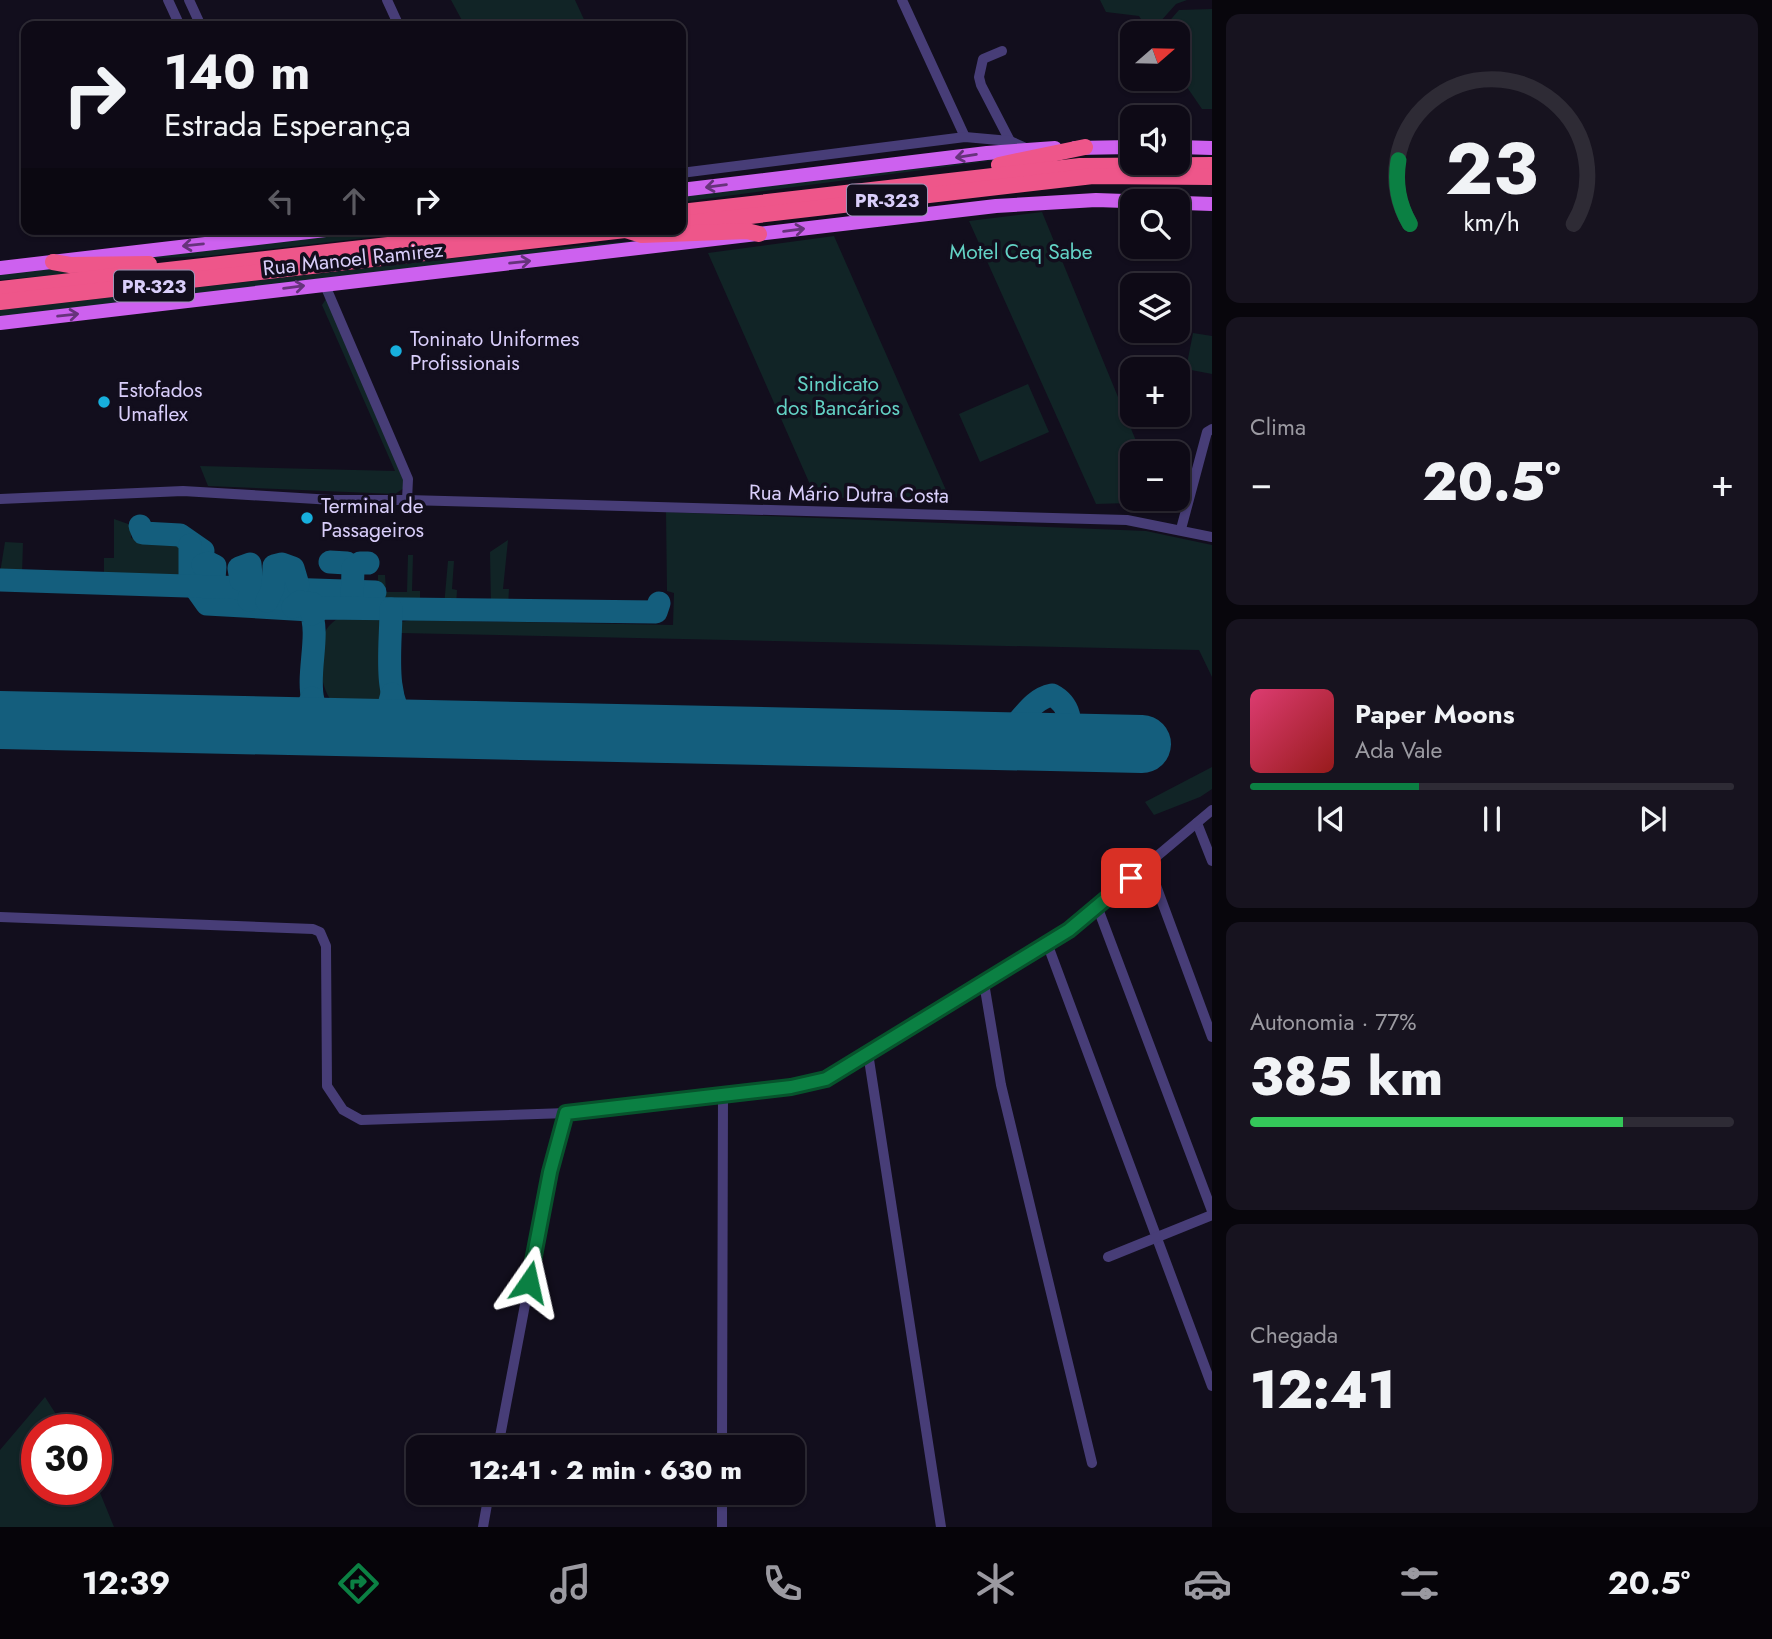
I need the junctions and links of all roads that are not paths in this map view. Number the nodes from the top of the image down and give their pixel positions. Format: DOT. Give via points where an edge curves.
graph roads {
  1 [pos="169,0"];
  2 [pos="188,0"];
  3 [pos="387,0"];
  4 [pos="902,0"];
  5 [pos="178,21"];
  6 [pos="198,21"];
  7 [pos="397,21"];
  8 [pos="1002,51"];
  9 [pos="965,137"];
  10 [pos="1010,141"];
  11 [pos="1120,147"];
  12 [pos="1190,147"];
  13 [pos="1086,148"];
  14 [pos="1212,148"];
  15 [pos="1028,149"];
  16 [pos="1212,165"];
  17 [pos="686,172"];
  18 [pos="1212,177"];
  19 [pos="954,179"];
  20 [pos="686,189"];
  21 [pos="1212,204"];
  22 [pos="686,211"];
  23 [pos="686,223"];
  24 [pos="686,233"];
  25 [pos="759,234"];
  26 [pos="253,235"];
  27 [pos="477,235"];
  28 [pos="586,235"];
  29 [pos="53,262"];
  30 [pos="200,267"];
  31 [pos="0,268"];
  32 [pos="324,283"];
  33 [pos="0,289"];
  34 [pos="0,302"];
  35 [pos="0,323"];
  36 [pos="1212,429"];
  37 [pos="0,499"];
  38 [pos="407,500"];
  39 [pos="1181,529"];
  40 [pos="1212,537"];
  41 [pos="1212,810"];
  42 [pos="1197,822"];
  43 [pos="1212,861"];
  44 [pos="1147,864"];
  45 [pos="1097,906"];
  46 [pos="0,917"];
  47 [pos="1047,943"];
  48 [pos="984,983"];
  49 [pos="1212,1037"];
  50 [pos="869,1053"];
  51 [pos="723,1094"];
  52 [pos="566,1113"];
  53 [pos="1212,1213"];
  54 [pos="1159,1238"];
  55 [pos="1108,1257"];
  56 [pos="1212,1386"];
  57 [pos="500,1435"];
  58 [pos="722,1435"];
  59 [pos="1092,1463"];
  60 [pos="487,1505"];
  61 [pos="722,1505"];
  62 [pos="483,1527"];
  63 [pos="722,1527"];
  64 [pos="941,1527"];
  1 -- 5 [label="street"];
  2 -- 6 [label="street"];
  3 -- 7 [label="street"];
  4 -- 9 [label="street"];
  8 -- 10 [label="street" via="983,59 979,77"];
  9 -- 10 [label="street"];
  9 -- 17 [label="street"];
  10 -- 15 [label="street"];
  11 -- 13 [label="main road"];
  12 -- 14 [label="main road"];
  13 -- 15 [label="main road"];
  13 -- 19 [label="highway" via="964,171"];
  15 -- 20 [label="main road, one-way"];
  16 -- 19 [label="highway, PR-323" via="1080,166"];
  18 -- 23 [label="highway, PR-323" via="1067,178"];
  19 -- 22 [label="highway, PR-323"];
  25 -- 21 [label="main road, Rua Manoel Ramirez, one-way" via="1030,204 1096,200"];
  24 -- 25 [label="highway"];
  32 -- 25 [label="main road, Rua Manoel Ramirez, one-way"];
  26 -- 29 [label="main road, one-way"];
  27 -- 30 [label="highway, PR-323"];
  28 -- 34 [label="highway, PR-323"];
  29 -- 30 [label="highway"];
  29 -- 31 [label="main road"];
  30 -- 33 [label="highway, PR-323"];
  35 -- 32 [label="main road, Rua Manoel Ramirez, one-way"];
  32 -- 38 [label="street" via="404,470 410,486"];
  36 -- 39 [label="street" via="1207,432"];
  37 -- 38 [label="street, Rua Mário Dutra Costa" via="183,491"];
  38 -- 39 [label="street, Rua Mário Dutra Costa" via="1127,520"];
  39 -- 40 [label="street, Rua Mário Dutra Costa"];
  41 -- 42 [label="street"];
  42 -- 43 [label="street"];
  42 -- 44 [label="street"];
  44 -- 45 [label="street"];
  44 -- 49 [label="street"];
  45 -- 47 [label="street"];
  45 -- 53 [label="street"];
  46 -- 52 [label="street" via="313,929 320,932 326,946 327,1086 342,1110 361,1120"];
  47 -- 48 [label="street"];
  47 -- 54 [label="street"];
  48 -- 50 [label="street"];
  48 -- 59 [label="street" via="1001,1085"];
  50 -- 51 [label="street" via="826,1079"];
  50 -- 64 [label="street"];
  51 -- 52 [label="street"];
  51 -- 58 [label="street"];
  52 -- 57 [label="street" via="550,1172"];
  53 -- 54 [label="street"];
  54 -- 55 [label="street"];
  54 -- 56 [label="street"];
  60 -- 62 [label="street"];
  61 -- 63 [label="street"];
}
